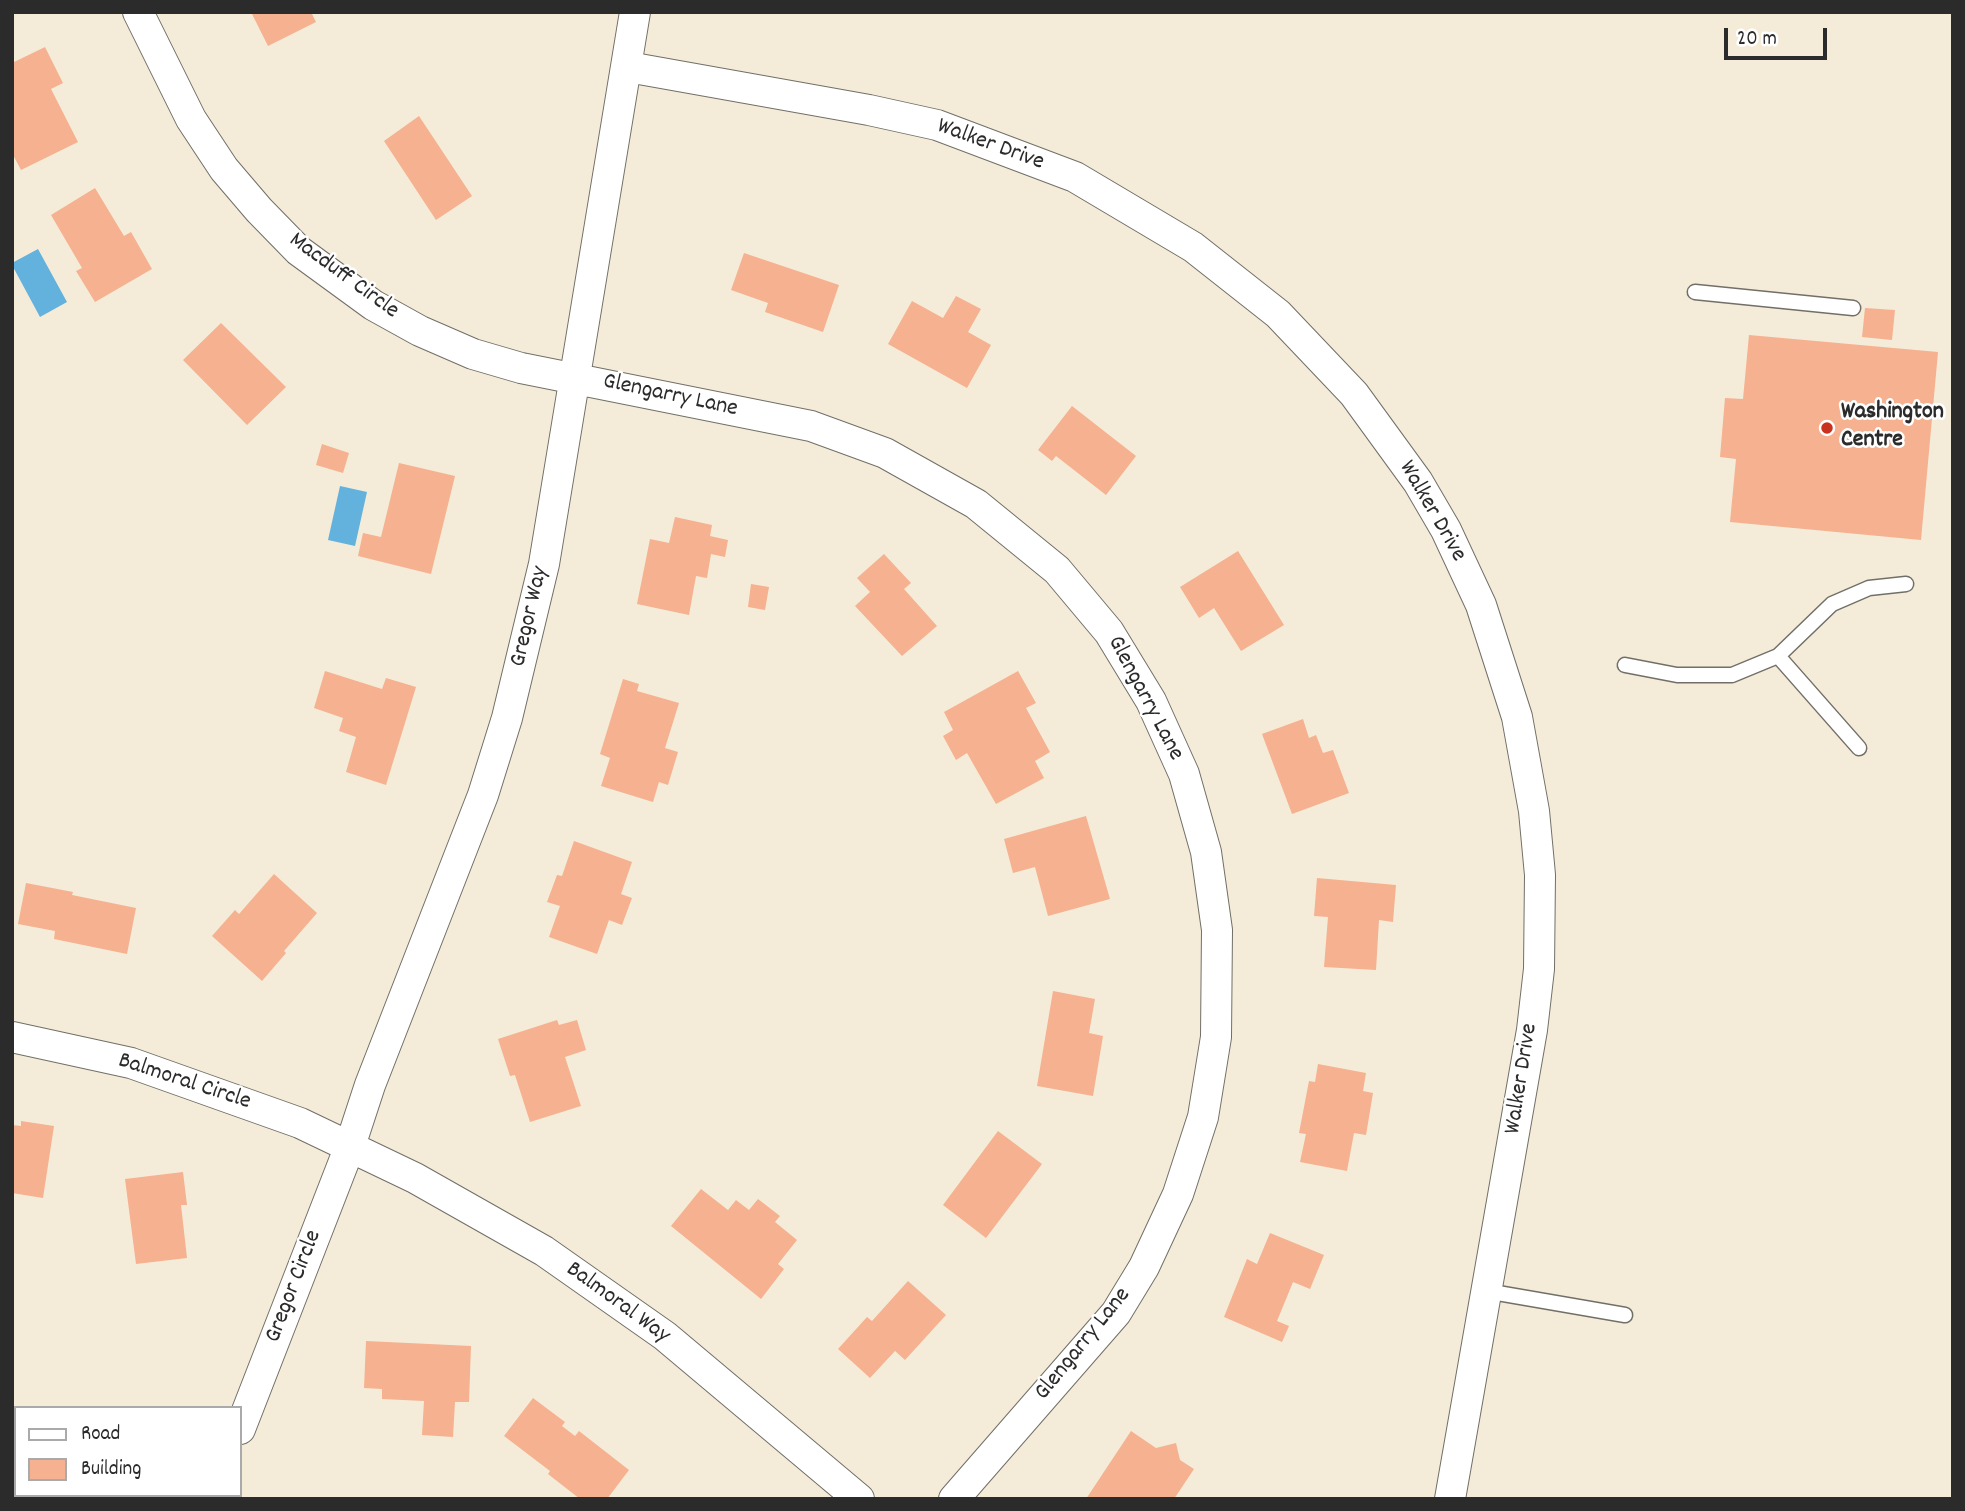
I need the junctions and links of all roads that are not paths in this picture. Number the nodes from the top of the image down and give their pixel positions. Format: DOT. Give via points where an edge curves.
graph roads {
  1 [pos="138,12"];
  2 [pos="635,12"];
  3 [pos="628,67"];
  4 [pos="1695,292"];
  5 [pos="1853,308"];
  6 [pos="575,377"];
  7 [pos="1906,584"];
  8 [pos="1778,656"];
  9 [pos="1625,665"];
  10 [pos="1860,748"];
  11 [pos="12,1037"];
  12 [pos="350,1146"];
  13 [pos="1486,1291"];
  14 [pos="1625,1315"];
  15 [pos="242,1424"];
  16 [pos="859,1499"];
  17 [pos="954,1499"];
  18 [pos="1450,1499"];
  1 -- 6 [label="street, Macduff Circle" via="191,119 224,169 299,251 373,305 420,331 521,368"];
  2 -- 3 [label="street"];
  3 -- 6 [label="street, Gregor Way"];
  3 -- 13 [label="street, Walker Drive" via="937,125 1075,177 1193,247 1278,314 1354,394 1418,482 1481,605 1517,717 1540,875 1539,969 1532,1030"];
  4 -- 5 [label="lane"];
  6 -- 12 [label="street, Gregor Way" via="544,564 507,718 483,795"];
  6 -- 17 [label="street, Glengarry Lane" via="811,426 885,453 976,505 1057,570 1109,632 1151,701 1184,774 1206,852 1217,930 1216,1037 1203,1117 1178,1194 1144,1267 1116,1313"];
  7 -- 8 [label="lane" via="1869,588 1832,604"];
  8 -- 9 [label="lane" via="1732,675 1677,675"];
  8 -- 10 [label="lane"];
  11 -- 12 [label="street, Balmoral Circle" via="131,1063 300,1123"];
  12 -- 15 [label="street, Gregor Circle"];
  12 -- 16 [label="street, Balmoral Way" via="544,1251 665,1336"];
  13 -- 14 [label="lane"];
  13 -- 18 [label="street, Walker Drive"];
}
